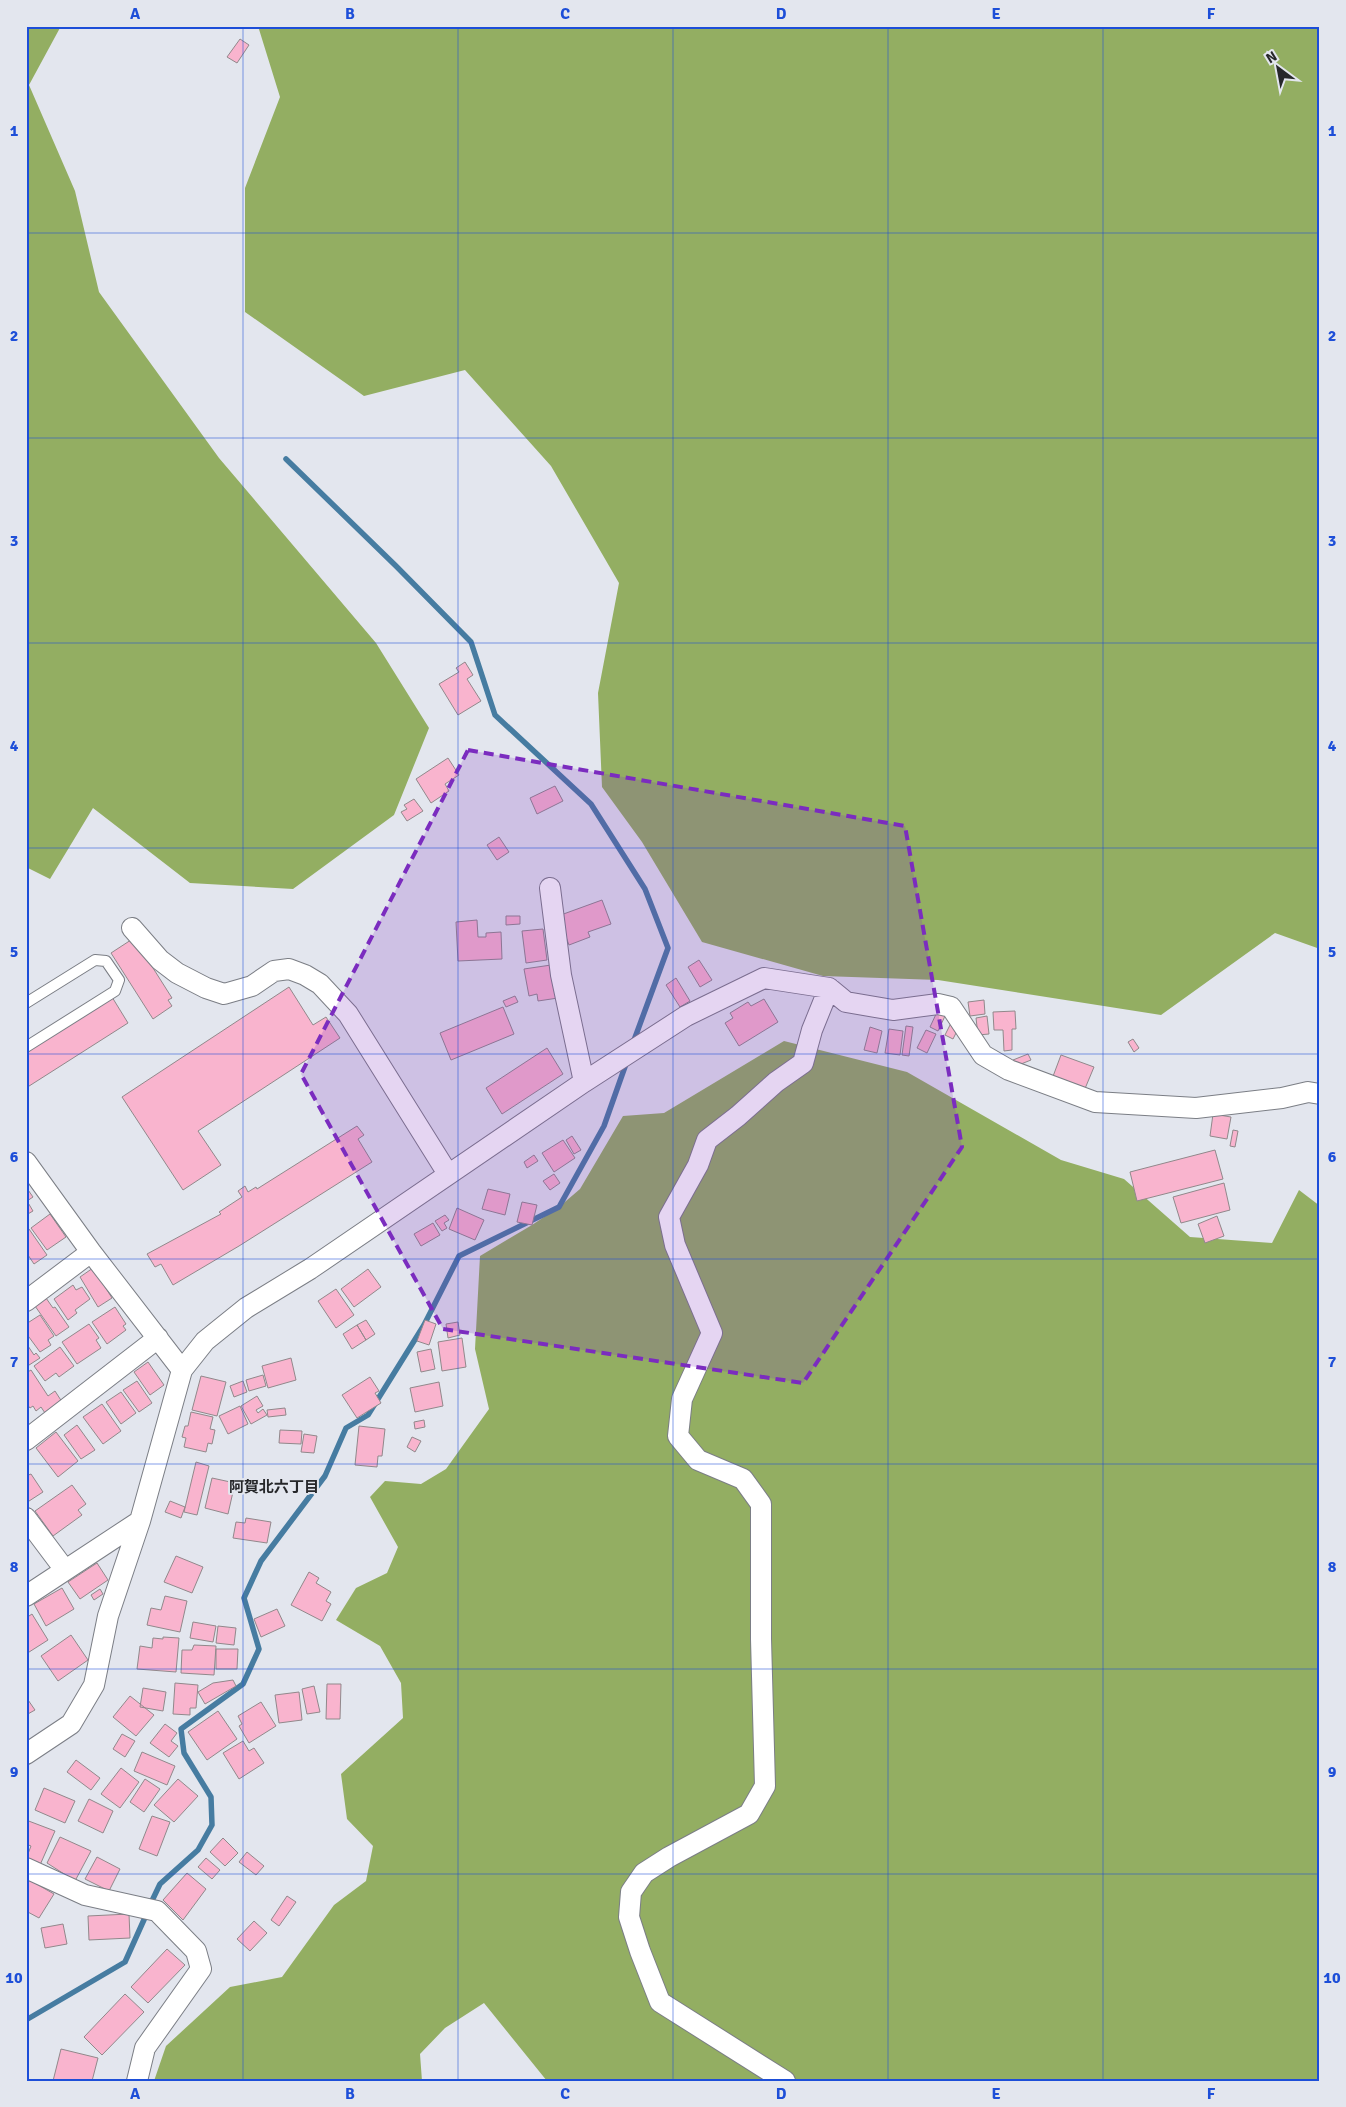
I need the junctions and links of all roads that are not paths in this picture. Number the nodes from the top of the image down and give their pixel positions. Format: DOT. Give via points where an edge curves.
graph roads {
  1 [pos="550,888"];
  2 [pos="132,928"];
  3 [pos="829,988"];
  4 [pos="26,1003"];
  5 [pos="26,1047"];
  6 [pos="584,1082"];
  7 [pos="1320,1094"];
  8 [pos="26,1163"];
  9 [pos="448,1174"];
  10 [pos="91,1252"];
  11 [pos="26,1301"];
  12 [pos="158,1338"];
  13 [pos="182,1370"];
  14 [pos="26,1440"];
  15 [pos="26,1518"];
  16 [pos="140,1521"];
  17 [pos="65,1570"];
  18 [pos="26,1596"];
  19 [pos="26,1754"];
  20 [pos="26,1868"];
  21 [pos="137,2081"];
  22 [pos="785,2081"];
  1 -- 6 [label="street" via="561,976"];
  2 -- 9 [label="street" via="160,960 206,988 224,994 252,986 274,971 289,969 320,984 348,1014"];
  3 -- 6 [label="street" via="764,978 686,1016"];
  3 -- 7 [label="street" via="846,1002 893,1010 938,1004 951,1007 983,1055 1008,1070 1095,1102 1196,1108 1308,1092"];
  3 -- 22 [label="street" via="803,1063 706,1140 698,1165 668,1217 675,1246 712,1333 682,1399 678,1436 698,1460 743,1479 761,1504 765,1786 749,1814 644,1873 631,1892 629,1917 660,2002"];
  4 -- 5 [label="lane" via="94,960 106,961 118,980 115,991"];
  6 -- 9 [label="street"];
  8 -- 10 [label="street"];
  9 -- 13 [label="street" via="310,1269 246,1308 205,1341"];
  10 -- 11 [label="street"];
  10 -- 12 [label="street"];
  12 -- 13 [label="street"];
  12 -- 14 [label="street"];
  13 -- 16 [label="street"];
  15 -- 17 [label="street"];
  16 -- 17 [label="street"];
  16 -- 19 [label="street" via="108,1616 94,1685 72,1724"];
  17 -- 18 [label="street"];
  20 -- 21 [label="street" via="85,1895 157,1911 196,1951 201,1968 145,2048"];
}
